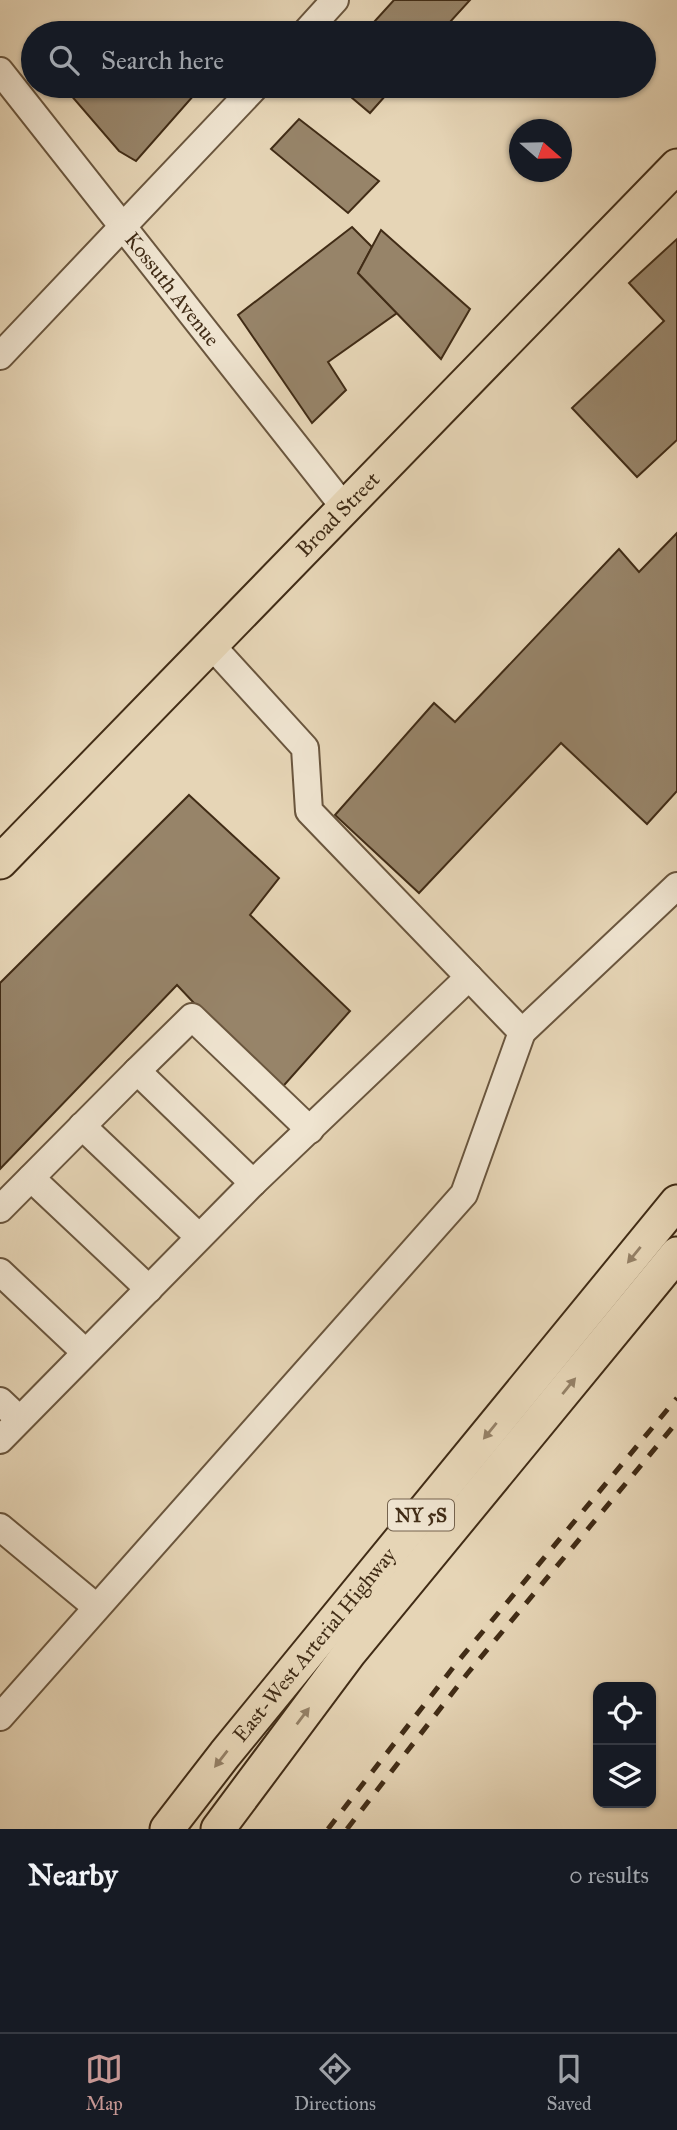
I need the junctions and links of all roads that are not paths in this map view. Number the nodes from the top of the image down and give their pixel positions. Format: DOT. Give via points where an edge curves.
graph roads {
  1 [pos="335,0"];
  2 [pos="316,21"];
  3 [pos="0,71"];
  4 [pos="21,97"];
  5 [pos="22,98"];
  6 [pos="245,98"];
  7 [pos="677,166"];
  8 [pos="123,225"];
  9 [pos="0,356"];
  10 [pos="344,506"];
  11 [pos="212,646"];
  12 [pos="0,863"];
  13 [pos="677,886"];
  14 [pos="468,977"];
  15 [pos="522,1032"];
  16 [pos="137,1071"];
  17 [pos="82,1126"];
  18 [pos="310,1130"];
  19 [pos="31,1178"];
  20 [pos="253,1183"];
  21 [pos="677,1202"];
  22 [pos="0,1209"];
  23 [pos="199,1237"];
  24 [pos="677,1254"];
  25 [pos="0,1272"];
  26 [pos="149,1289"];
  27 [pos="85,1352"];
  28 [pos="0,1401"];
  29 [pos="19,1419"];
  30 [pos="0,1440"];
  31 [pos="0,1527"];
  32 [pos="95,1606"];
  33 [pos="0,1717"];
  34 [pos="167,1829"];
  35 [pos="218,1829"];
  1 -- 2 [label="street"];
  3 -- 4 [label="street, Kossuth Avenue"];
  5 -- 8 [label="street, Kossuth Avenue"];
  6 -- 8 [label="street"];
  7 -- 10 [label="main road, Broad Street"];
  8 -- 9 [label="street"];
  8 -- 10 [label="street, Kossuth Avenue"];
  10 -- 11 [label="main road, Broad Street"];
  11 -- 12 [label="main road, Broad Street"];
  11 -- 14 [label="street" via="305,748 309,811"];
  13 -- 15 [label="street"];
  14 -- 15 [label="street"];
  14 -- 18 [label="street"];
  15 -- 32 [label="street" via="464,1194"];
  16 -- 17 [label="street"];
  16 -- 18 [label="street" via="192,1017"];
  16 -- 20 [label="street"];
  17 -- 19 [label="street"];
  17 -- 23 [label="street"];
  18 -- 20 [label="street"];
  19 -- 22 [label="street"];
  19 -- 26 [label="street"];
  20 -- 23 [label="street"];
  21 -- 34 [label="main road, East-West Arterial Highway / NY 5S, one-way"];
  23 -- 26 [label="street"];
  35 -- 24 [label="main road, East-West Arterial Highway / NY 5S, one-way" via="350,1653"];
  25 -- 27 [label="street"];
  26 -- 27 [label="street"];
  27 -- 29 [label="street"];
  28 -- 29 [label="street"];
  29 -- 30 [label="street"];
  31 -- 32 [label="street"];
  32 -- 33 [label="street"];
}
